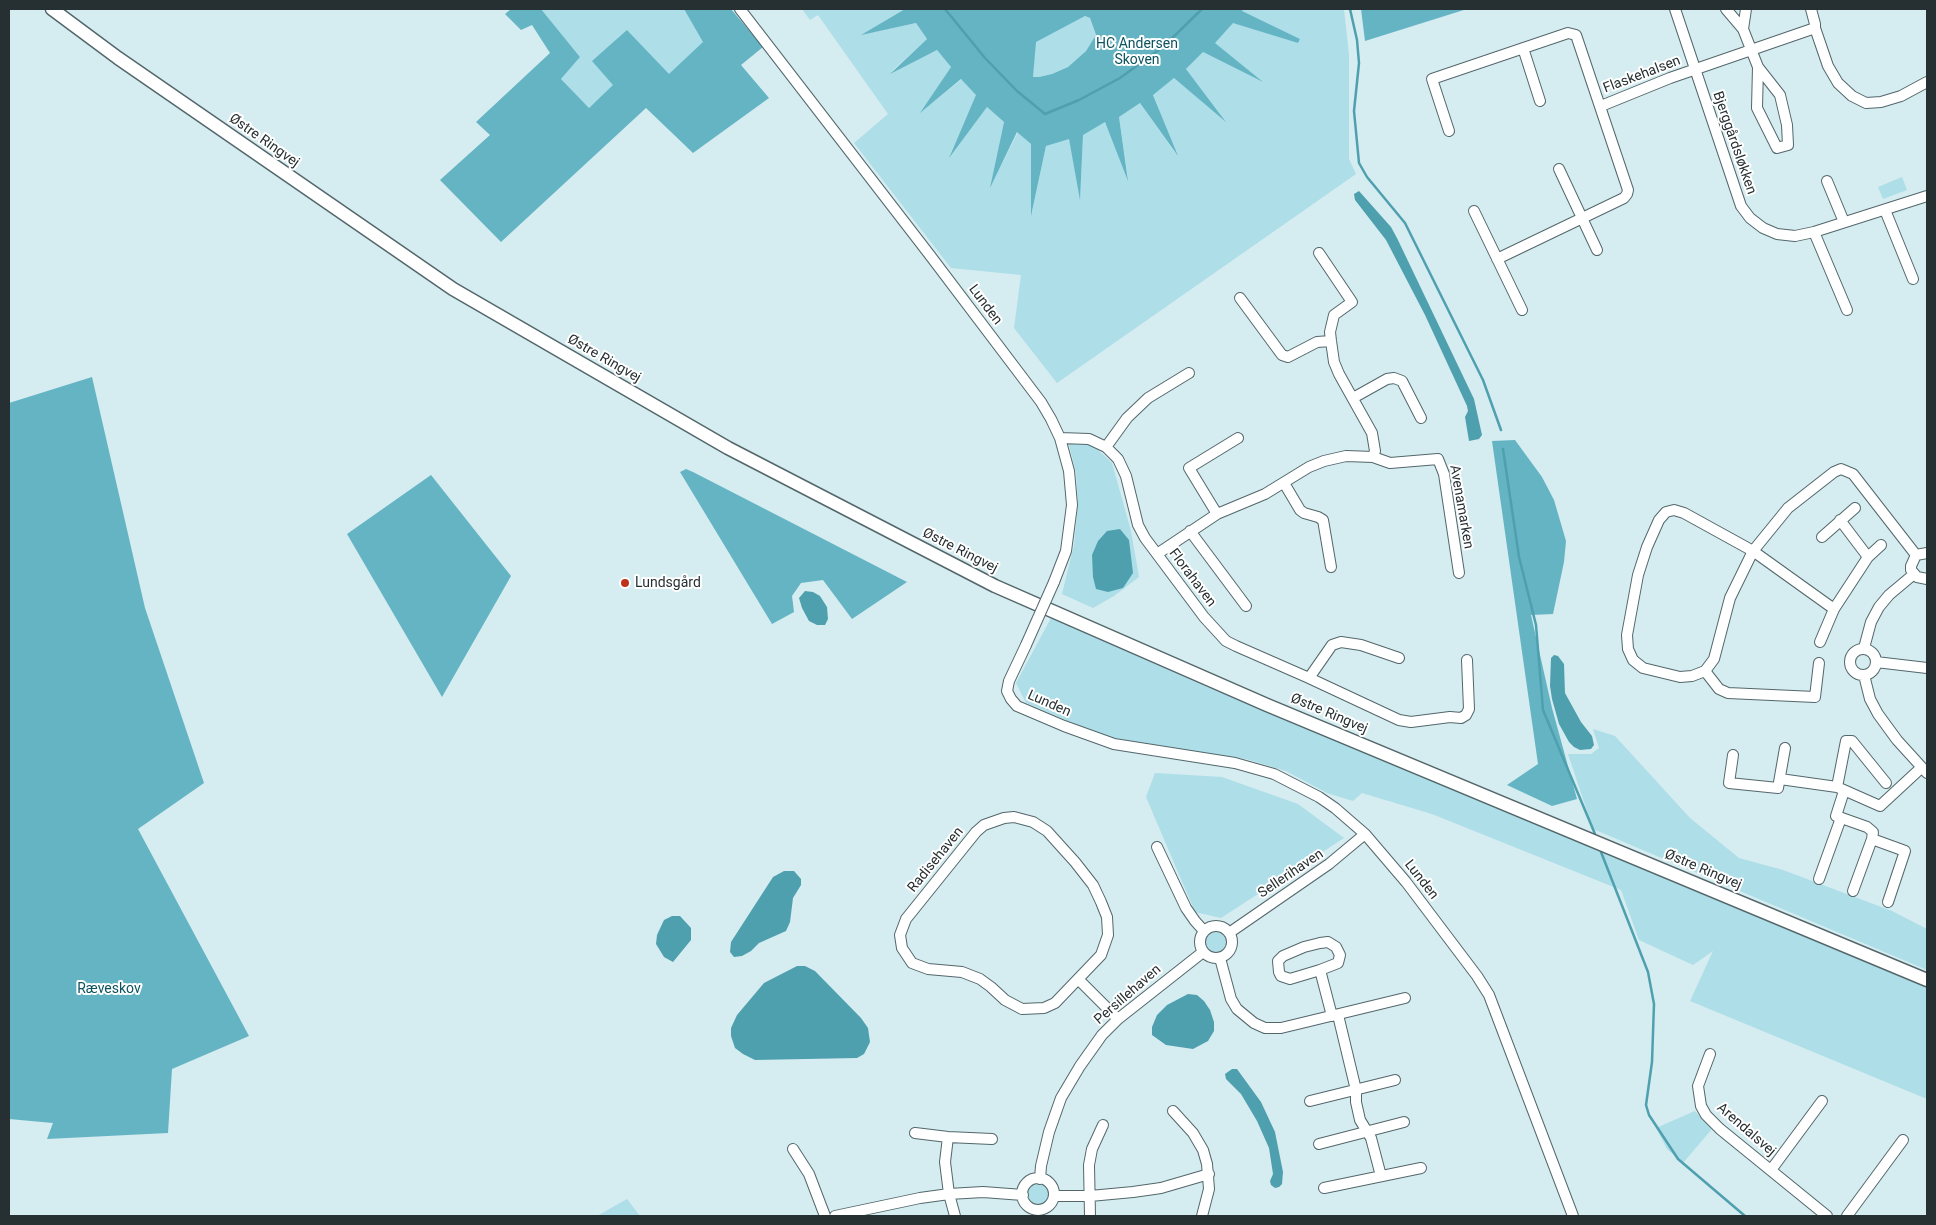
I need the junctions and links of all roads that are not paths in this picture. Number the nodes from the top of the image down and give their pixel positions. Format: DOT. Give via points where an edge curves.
graph roads {
  1 [pos="52,9"];
  2 [pos="740,9"];
  3 [pos="1675,9"];
  4 [pos="1726,9"];
  5 [pos="1746,9"];
  6 [pos="1811,9"];
  7 [pos="1815,28"];
  8 [pos="1743,29"];
  9 [pos="1523,48"];
  10 [pos="1752,50"];
  11 [pos="1758,67"];
  12 [pos="1694,70"];
  13 [pos="1927,82"];
  14 [pos="1540,101"];
  15 [pos="1600,106"];
  16 [pos="1449,131"];
  17 [pos="1559,169"];
  18 [pos="1827,181"];
  19 [pos="1927,196"];
  20 [pos="1885,210"];
  21 [pos="1474,211"];
  22 [pos="1582,218"];
  23 [pos="1844,222"];
  24 [pos="1814,232"];
  25 [pos="1597,250"];
  26 [pos="1318,253"];
  27 [pos="1497,258"];
  28 [pos="1913,279"];
  29 [pos="1240,298"];
  30 [pos="1522,310"];
  31 [pos="1847,310"];
  32 [pos="1331,341"];
  33 [pos="1189,373"];
  34 [pos="1353,398"];
  35 [pos="1422,418"];
  36 [pos="1060,438"];
  37 [pos="1238,438"];
  38 [pos="1106,447"];
  39 [pos="1373,457"];
  40 [pos="1284,483"];
  41 [pos="1855,508"];
  42 [pos="1217,514"];
  43 [pos="1840,520"];
  44 [pos="1190,531"];
  45 [pos="1822,537"];
  46 [pos="1880,545"];
  47 [pos="1752,551"];
  48 [pos="1927,553"];
  49 [pos="1157,554"];
  50 [pos="1916,555"];
  51 [pos="1868,557"];
  52 [pos="1331,566"];
  53 [pos="1459,573"];
  54 [pos="1914,574"];
  55 [pos="1927,579"];
  56 [pos="1246,606"];
  57 [pos="1834,609"];
  58 [pos="1820,642"];
  59 [pos="1864,648"];
  60 [pos="1399,658"];
  61 [pos="1467,660"];
  62 [pos="1876,662"];
  63 [pos="1819,663"];
  64 [pos="1927,668"];
  65 [pos="1705,671"];
  66 [pos="1864,675"];
  67 [pos="1309,678"];
  68 [pos="1785,748"];
  69 [pos="1743,767"];
  70 [pos="1924,770"];
  71 [pos="1780,779"];
  72 [pos="1886,783"];
  73 [pos="1841,789"];
  74 [pos="1841,818"];
  75 [pos="1365,834"];
  76 [pos="1872,839"];
  77 [pos="1157,847"];
  78 [pos="1819,878"];
  79 [pos="1853,891"];
  80 [pos="1888,902"];
  81 [pos="1204,931"];
  82 [pos="1229,933"];
  83 [pos="1203,952"];
  84 [pos="1220,958"];
  85 [pos="1320,970"];
  86 [pos="1078,979"];
  87 [pos="1927,980"];
  88 [pos="1405,998"];
  89 [pos="1335,1015"];
  90 [pos="1118,1019"];
  91 [pos="1710,1054"];
  92 [pos="1395,1080"];
  93 [pos="1356,1090"];
  94 [pos="1310,1101"];
  95 [pos="1822,1101"];
  96 [pos="1174,1111"];
  97 [pos="1404,1122"];
  98 [pos="1103,1124"];
  99 [pos="1366,1131"];
  100 [pos="915,1133"];
  101 [pos="948,1137"];
  102 [pos="992,1139"];
  103 [pos="1903,1140"];
  104 [pos="1319,1144"];
  105 [pos="792,1149"];
  106 [pos="1421,1168"];
  107 [pos="1771,1170"];
  108 [pos="1209,1174"];
  109 [pos="1381,1176"];
  110 [pos="1040,1178"];
  111 [pos="1324,1188"];
  112 [pos="949,1194"];
  113 [pos="1023,1195"];
  114 [pos="1054,1196"];
  115 [pos="1090,1196"];
  116 [pos="1038,1213"];
  117 [pos="825,1216"];
  118 [pos="835,1216"];
  119 [pos="955,1216"];
  120 [pos="1090,1216"];
  121 [pos="1202,1216"];
  122 [pos="1573,1216"];
  123 [pos="1827,1216"];
  124 [pos="1847,1216"];
  1 -- 87 [label="main road, Østre Ringvej" via="453,289 728,448 1004,590 1267,705"];
  2 -- 36 [label="street, Lunden" via="1037,397"];
  3 -- 12 [label="street, Bjerggårdsløkken"];
  4 -- 8 [label="street"];
  5 -- 8 [label="street"];
  6 -- 7 [label="street"];
  7 -- 10 [label="street, Flaskehalsen"];
  7 -- 13 [label="street" via="1828,66 1838,83 1852,96 1866,102 1881,102"];
  8 -- 10 [label="street"];
  9 -- 14 [label="street"];
  9 -- 15 [label="street, Flaskehalsen" via="1568,33 1576,35"];
  9 -- 16 [label="street, Flaskehalsen" via="1432,79"];
  10 -- 11 [label="street"];
  10 -- 12 [label="street, Flaskehalsen"];
  11 -- 11 [label="street" via="1757,108 1777,148 1788,145 1780,95"];
  12 -- 15 [label="street, Flaskehalsen"];
  12 -- 24 [label="street, Bjerggårdsløkken" via="1744,210 1763,228 1777,234 1795,236"];
  15 -- 22 [label="street, Flaskehalsen" via="1628,190 1624,198"];
  17 -- 22 [label="street"];
  18 -- 23 [label="street"];
  19 -- 20 [label="street, Bjerggårdsløkken"];
  20 -- 23 [label="street, Bjerggårdsløkken"];
  20 -- 28 [label="street"];
  21 -- 27 [label="street"];
  22 -- 25 [label="street"];
  22 -- 27 [label="street, Flaskehalsen"];
  23 -- 24 [label="street, Bjerggårdsløkken"];
  24 -- 31 [label="street"];
  26 -- 32 [label="street" via="1352,302 1334,316"];
  27 -- 30 [label="street"];
  29 -- 32 [label="street" via="1282,355 1288,357 1316,342"];
  32 -- 34 [label="street" via="1337,370"];
  33 -- 38 [label="street" via="1148,398 1127,418"];
  34 -- 35 [label="street" via="1386,379 1402,380"];
  34 -- 39 [label="street" via="1372,433"];
  36 -- 38 [label="street" via="1089,439"];
  36 -- 75 [label="street, Lunden, bridge" via="1069,471 1072,505 1066,551 1009,682 1011,699 1017,706 1114,744 1235,763 1274,774 1335,808"];
  37 -- 42 [label="street" via="1189,468"];
  38 -- 49 [label="street, Florahaven" via="1118,459 1126,476 1138,525"];
  39 -- 40 [label="street, Avenamarken" via="1346,456 1324,461"];
  39 -- 53 [label="street, Avenamarken" via="1390,463 1438,459 1444,474"];
  40 -- 42 [label="street, Avenamarken"];
  40 -- 52 [label="street" via="1300,510 1323,520"];
  41 -- 43 [label="street"];
  42 -- 44 [label="street, Avenamarken"];
  43 -- 45 [label="street"];
  43 -- 51 [label="street"];
  44 -- 49 [label="street, Avenamarken"];
  44 -- 56 [label="street"];
  46 -- 51 [label="street"];
  47 -- 50 [label="street" via="1788,508 1841,469 1854,474"];
  47 -- 57 [label="street"];
  47 -- 65 [label="street" via="1730,598 1714,659"];
  47 -- 65 [label="street" via="1674,510 1666,512 1659,520 1647,547 1638,575 1627,635 1633,660 1643,668 1680,677"];
  48 -- 50 [label="street"];
  49 -- 67 [label="street, Florahaven" via="1226,641"];
  50 -- 54 [label="street" via="1911,562"];
  51 -- 57 [label="street"];
  54 -- 55 [label="street" via="1920,579"];
  54 -- 59 [label="street" via="1889,594 1879,607"];
  57 -- 58 [label="street"];
  59 -- 62 [label="street" via="1874,655"];
  59 -- 66 [label="street" via="1856,650 1849,660 1853,671"];
  60 -- 67 [label="street" via="1341,642 1332,645"];
  61 -- 67 [label="street, Florahaven" via="1469,709 1461,718 1405,722"];
  62 -- 64 [label="street"];
  62 -- 66 [label="street" via="1873,670"];
  63 -- 65 [label="street" via="1815,697 1728,693 1719,689"];
  66 -- 70 [label="street" via="1878,714"];
  68 -- 71 [label="street"];
  69 -- 71 [label="street" via="1732,760 1729,783 1778,788"];
  70 -- 73 [label="street" via="1880,806"];
  71 -- 73 [label="street"];
  72 -- 73 [label="street" via="1852,741 1846,741"];
  73 -- 74 [label="street" via="1836,816"];
  74 -- 76 [label="street" via="1868,827 1873,832"];
  74 -- 78 [label="street"];
  75 -- 82 [label="street, Sellerihaven" via="1329,864"];
  75 -- 122 [label="street, Lunden" via="1406,882 1489,995"];
  76 -- 79 [label="street"];
  76 -- 80 [label="street" via="1905,851"];
  77 -- 81 [label="street" via="1186,908"];
  81 -- 82 [label="street" via="1217,926"];
  81 -- 83 [label="street" via="1200,939"];
  82 -- 84 [label="street" via="1232,941 1230,950"];
  83 -- 84 [label="street"];
  83 -- 90 [label="street, Persillehaven"];
  84 -- 89 [label="street" via="1231,999 1237,1009 1254,1023 1265,1028 1281,1028"];
  85 -- 85 [label="street" via="1340,960 1339,951 1332,944 1304,947 1278,961 1281,976 1290,979"];
  85 -- 89 [label="street"];
  86 -- 86 [label="street, Radisehaven" via="1101,955 1108,935 1107,916 1075,862 1047,831 1025,818 1004,818 984,825 976,832 906,919 900,935 902,948 912,963 928,969 962,972 980,980 1022,1009 1044,1008 1055,1003"];
  86 -- 90 [label="street"];
  88 -- 89 [label="street"];
  89 -- 93 [label="street"];
  90 -- 110 [label="street, Persillehaven" via="1080,1066 1062,1098 1048,1132"];
  91 -- 107 [label="street, Arendalsvej" via="1698,1086 1701,1106 1720,1128"];
  92 -- 93 [label="street"];
  93 -- 94 [label="street"];
  93 -- 99 [label="street" via="1360,1120"];
  95 -- 107 [label="street, Arendalsvej"];
  96 -- 108 [label="street" via="1203,1150"];
  97 -- 99 [label="street"];
  98 -- 115 [label="street" via="1089,1165"];
  99 -- 104 [label="street"];
  99 -- 109 [label="street" via="1371,1138"];
  100 -- 101 [label="street"];
  101 -- 102 [label="street"];
  101 -- 112 [label="street" via="945,1162"];
  103 -- 124 [label="street"];
  105 -- 117 [label="street" via="809,1174"];
  106 -- 109 [label="street"];
  107 -- 123 [label="street, Arendalsvej"];
  108 -- 115 [label="street" via="1161,1188"];
  108 -- 121 [label="street"];
  109 -- 111 [label="street"];
  110 -- 113 [label="street" via="1029,1182"];
  110 -- 114 [label="street" via="1051,1184"];
  112 -- 113 [label="street"];
  112 -- 118 [label="street"];
  112 -- 119 [label="street"];
  113 -- 116 [label="street" via="1024,1201"];
  114 -- 115 [label="street"];
  114 -- 116 [label="street" via="1049,1206"];
  115 -- 120 [label="street"];
}
